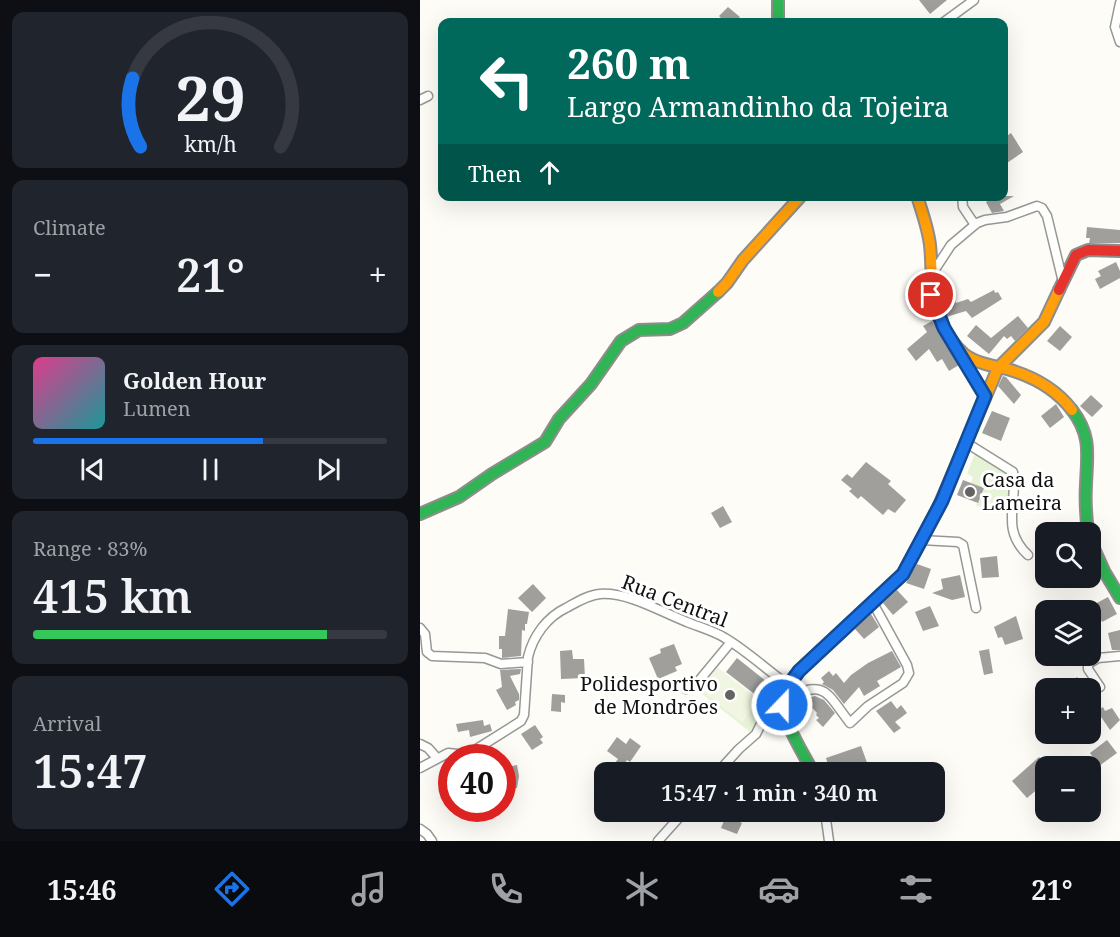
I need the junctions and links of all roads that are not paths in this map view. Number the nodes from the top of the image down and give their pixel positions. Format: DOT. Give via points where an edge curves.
graph roads {
  1 [pos="778,0"];
  2 [pos="974,0"];
  3 [pos="1120,3"];
  4 [pos="778,18"];
  5 [pos="949,18"];
  6 [pos="1120,42"];
  7 [pos="796,201"];
  8 [pos="918,201"];
  9 [pos="962,201"];
  10 [pos="975,225"];
  11 [pos="1120,251"];
  12 [pos="930,277"];
  13 [pos="1063,282"];
  14 [pos="948,335"];
  15 [pos="998,368"];
  16 [pos="985,396"];
  17 [pos="965,442"];
  18 [pos="420,514"];
  19 [pos="1087,522"];
  20 [pos="921,540"];
  21 [pos="1028,555"];
  22 [pos="1101,564"];
  23 [pos="1120,598"];
  24 [pos="873,603"];
  25 [pos="976,608"];
  26 [pos="420,628"];
  27 [pos="731,642"];
  28 [pos="1119,658"];
  29 [pos="528,662"];
  30 [pos="1094,678"];
  31 [pos="788,685"];
  32 [pos="687,689"];
  33 [pos="782,699"];
  34 [pos="420,744"];
  35 [pos="437,758"];
  36 [pos="728,762"];
  37 [pos="808,762"];
  38 [pos="420,768"];
  39 [pos="675,822"];
  40 [pos="826,822"];
  41 [pos="420,830"];
  42 [pos="432,841"];
  43 [pos="658,841"];
  44 [pos="829,841"];
  1 -- 4 [label="street"];
  2 -- 5 [label="street"];
  3 -- 6 [label="street" via="1115,27"];
  7 -- 18 [label="street" via="727,283 683,323 667,330 639,330 621,341 545,442 459,497"];
  8 -- 12 [label="street" via="930,246"];
  9 -- 10 [label="street"];
  10 -- 12 [label="street" via="951,245"];
  10 -- 13 [label="street" via="1032,206 1040,207 1047,216"];
  11 -- 13 [label="street" via="1092,249 1079,253"];
  12 -- 14 [label="street" via="934,306"];
  13 -- 15 [label="street" via="1041,326"];
  14 -- 15 [label="street" via="970,359"];
  14 -- 16 [label="street"];
  15 -- 16 [label="street"];
  15 -- 19 [label="street" via="1036,380 1065,402 1079,422 1088,446"];
  16 -- 17 [label="street"];
  17 -- 20 [label="street" via="942,501"];
  17 -- 21 [label="street" via="1013,472 1012,526 1017,543"];
  20 -- 24 [label="street" via="900,578"];
  20 -- 25 [label="street" via="963,545"];
  22 -- 23 [label="street"];
  24 -- 31 [label="street"];
  24 -- 33 [label="street" via="907,665 905,681 850,723 822,689 805,690"];
  26 -- 29 [label="street" via="432,656 485,658 501,664"];
  27 -- 29 [label="street, Rua Central" via="637,602 598,594 552,616 533,644"];
  27 -- 31 [label="street, Rua Central"];
  27 -- 32 [label="street" via="697,683"];
  28 -- 30 [label="street" via="1097,658 1087,664"];
  29 -- 35 [label="street, Rua Central" via="521,721 467,755 450,752"];
  31 -- 33 [label="street"];
  31 -- 36 [label="street" via="776,693 756,734"];
  33 -- 37 [label="street" via="787,722"];
  34 -- 35 [label="street"];
  35 -- 38 [label="street, Rua Central"];
  39 -- 43 [label="street"];
  40 -- 44 [label="street"];
  41 -- 42 [label="street"];
}
